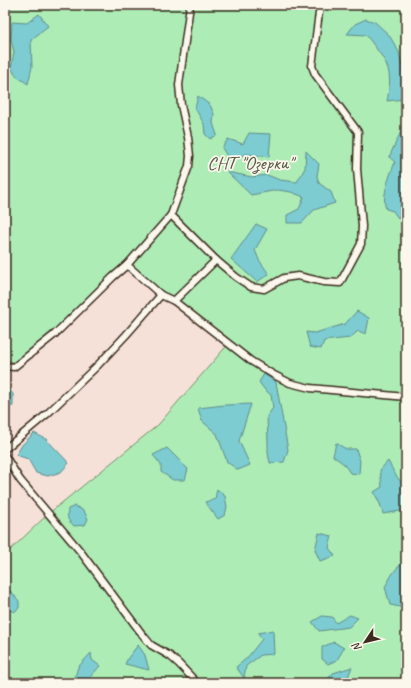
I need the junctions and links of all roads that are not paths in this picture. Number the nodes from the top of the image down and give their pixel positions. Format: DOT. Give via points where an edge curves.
graph roads {
  1 [pos="190,5"];
  2 [pos="320,5"];
  3 [pos="171,215"];
  4 [pos="216,260"];
  5 [pos="127,265"];
  6 [pos="161,294"];
  7 [pos="174,301"];
  8 [pos="5,366"];
  9 [pos="406,397"];
  10 [pos="5,449"];
  11 [pos="5,456"];
  12 [pos="197,683"];
  1 -- 3 [label="street" via="179,85 190,156 189,166"];
  2 -- 4 [label="street" via="312,66 315,74 358,132 361,244 340,284 298,276 284,278 264,289 252,287"];
  3 -- 4 [label="street"];
  3 -- 5 [label="street"];
  4 -- 7 [label="street"];
  5 -- 6 [label="street"];
  5 -- 8 [label="street" via="50,338 14,367"];
  6 -- 7 [label="street"];
  6 -- 10 [label="street" via="98,365 47,414"];
  7 -- 9 [label="street" via="251,361 290,383 310,388"];
  11 -- 12 [label="street" via="20,480 80,550 151,645 170,656"];
}
